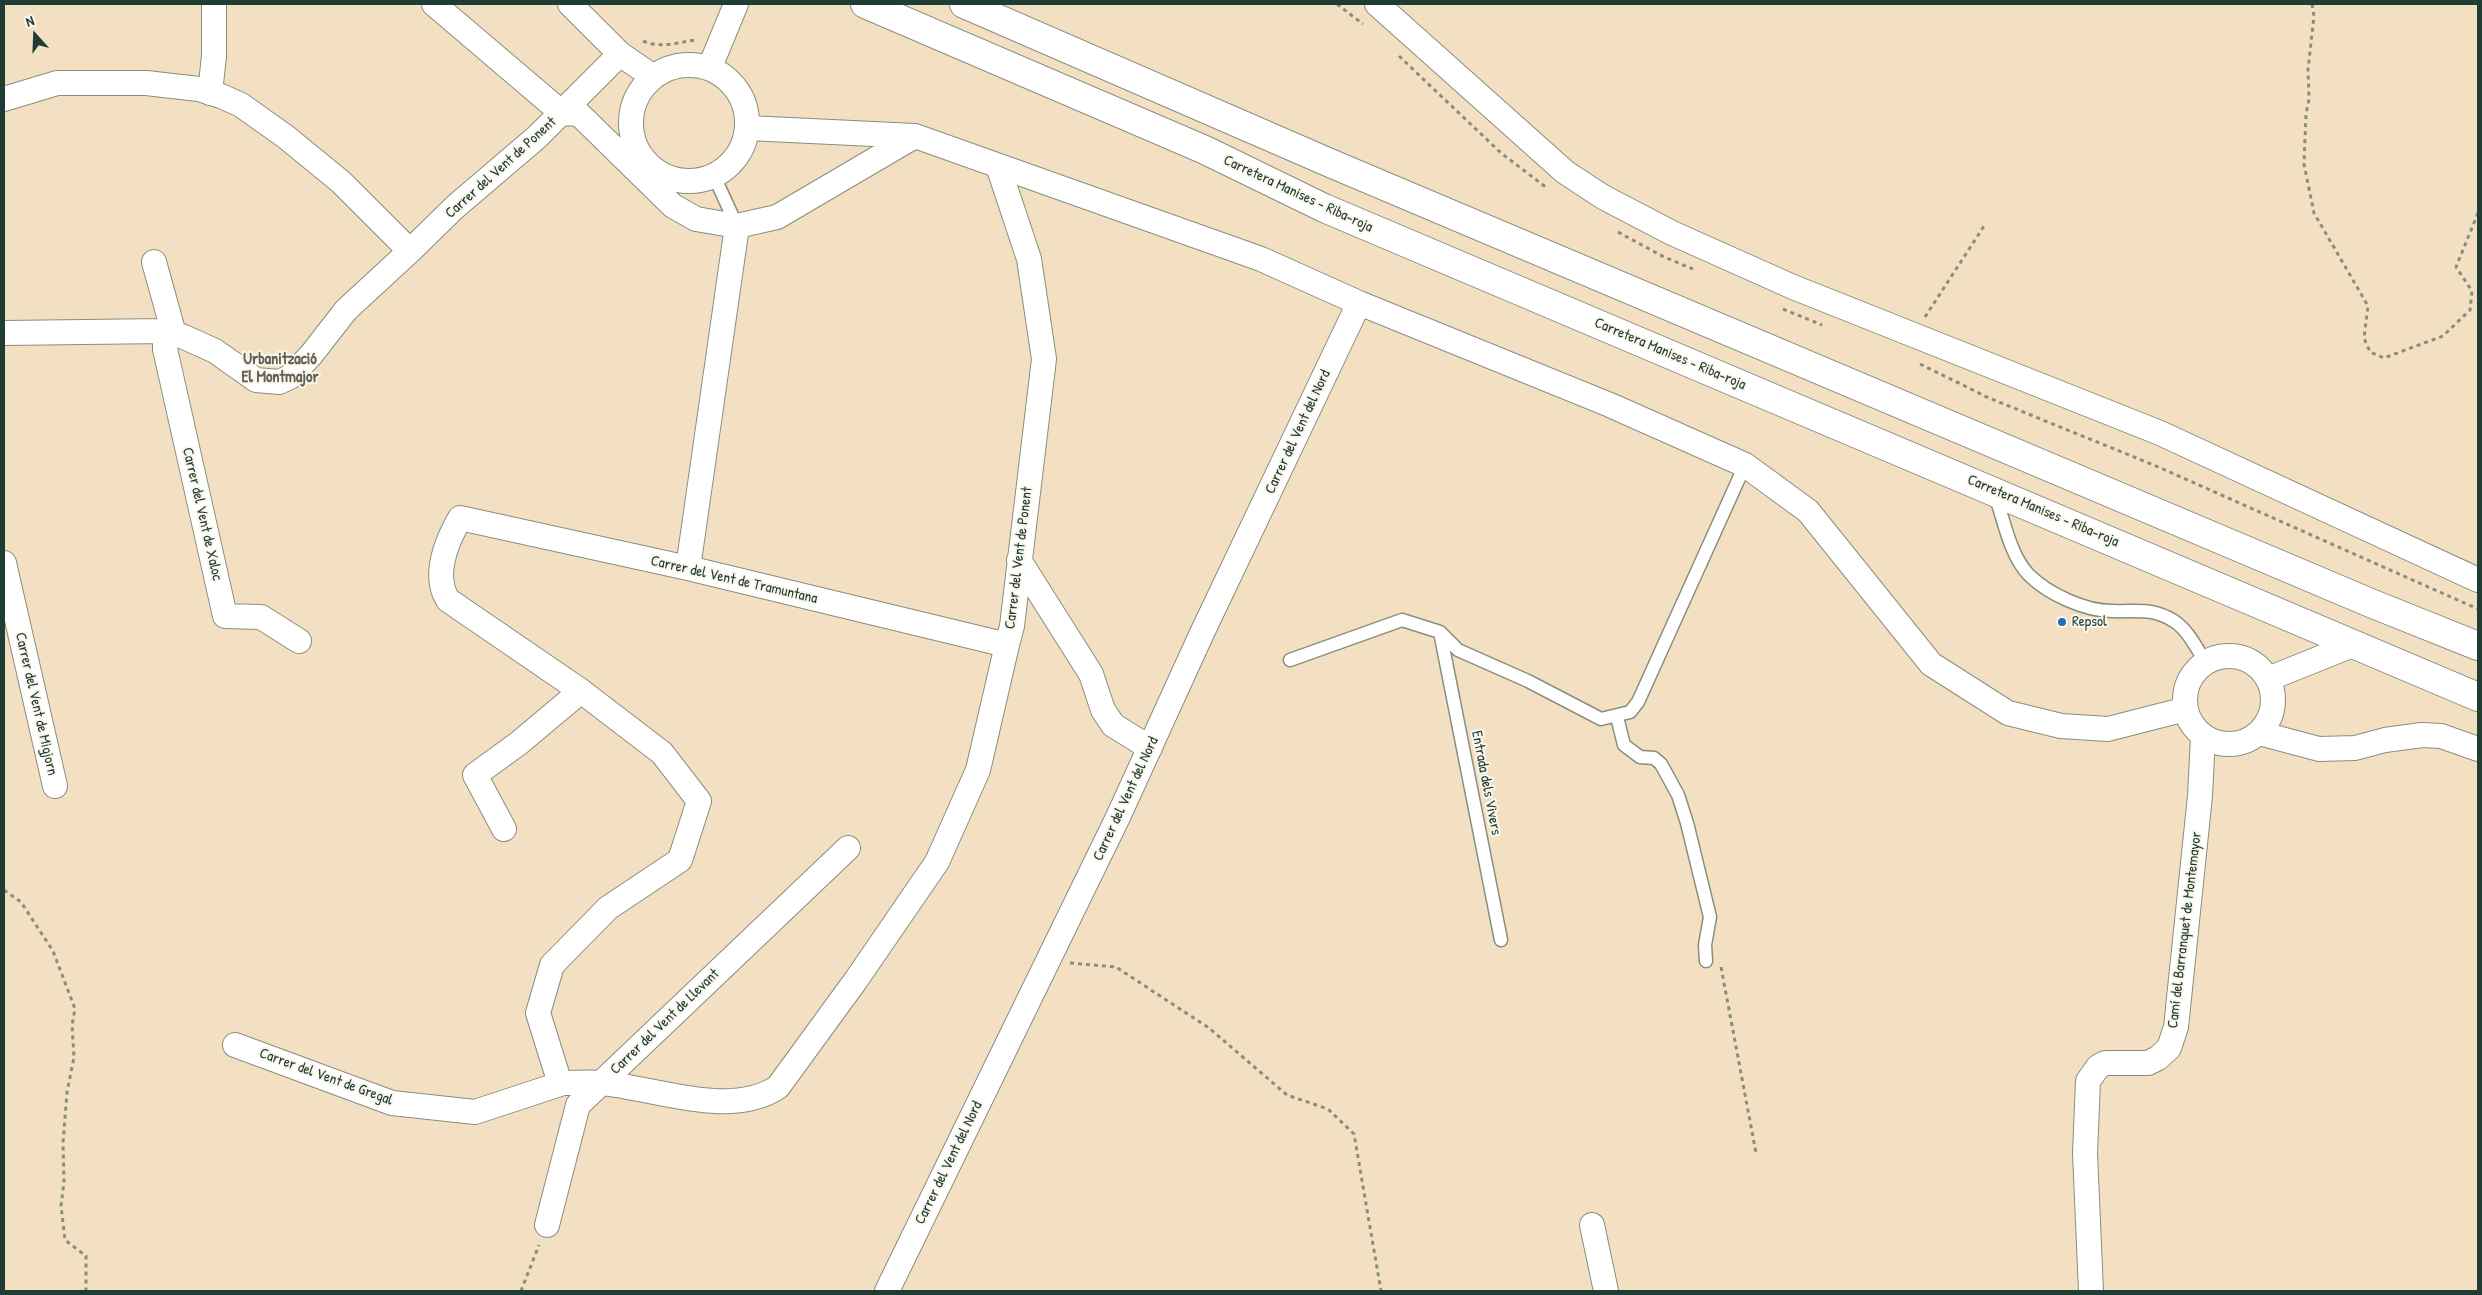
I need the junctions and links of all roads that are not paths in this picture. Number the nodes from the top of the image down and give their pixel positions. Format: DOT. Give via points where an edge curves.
graph roads {
  1 [pos="214,4"];
  2 [pos="434,4"];
  3 [pos="570,4"];
  4 [pos="736,4"];
  5 [pos="865,4"];
  6 [pos="964,4"];
  7 [pos="1377,4"];
  8 [pos="628,46"];
  9 [pos="710,68"];
  10 [pos="652,76"];
  11 [pos="210,93"];
  12 [pos="4,99"];
  13 [pos="562,113"];
  14 [pos="748,128"];
  15 [pos="915,136"];
  16 [pos="998,166"];
  17 [pos="714,176"];
  18 [pos="737,226"];
  19 [pos="410,251"];
  20 [pos="154,262"];
  21 [pos="1359,303"];
  22 [pos="4,333"];
  23 [pos="170,333"];
  24 [pos="1745,465"];
  25 [pos="1994,490"];
  26 [pos="1019,560"];
  27 [pos="4,563"];
  28 [pos="688,568"];
  29 [pos="2478,580"];
  30 [pos="1440,632"];
  31 [pos="299,641"];
  32 [pos="2355,644"];
  33 [pos="1007,645"];
  34 [pos="2478,646"];
  35 [pos="1290,660"];
  36 [pos="2206,663"];
  37 [pos="2268,679"];
  38 [pos="581,691"];
  39 [pos="2478,697"];
  40 [pos="2186,709"];
  41 [pos="1617,717"];
  42 [pos="2259,732"];
  43 [pos="2203,736"];
  44 [pos="1150,748"];
  45 [pos="2478,750"];
  46 [pos="55,786"];
  47 [pos="504,829"];
  48 [pos="848,848"];
  49 [pos="1501,940"];
  50 [pos="1706,961"];
  51 [pos="235,1044"];
  52 [pos="563,1083"];
  53 [pos="601,1083"];
  54 [pos="547,1225"];
  55 [pos="1592,1225"];
  56 [pos="887,1291"];
  57 [pos="1606,1291"];
  58 [pos="2091,1291"];
  1 -- 11 [label="street"];
  2 -- 13 [label="street"];
  3 -- 8 [label="street"];
  4 -- 9 [label="street"];
  5 -- 25 [label="main road, Carretera Manises - Riba-roja" via="1205,150 1324,208"];
  6 -- 34 [label="main road" via="1330,163"];
  7 -- 29 [label="street" via="1564,172 1603,197 1672,233 1793,287 2160,433"];
  8 -- 10 [label="street"];
  8 -- 13 [label="street"];
  9 -- 10 [label="street" via="683,65"];
  9 -- 14 [label="street" via="726,77 739,91 746,109"];
  10 -- 17 [label="street" via="638,93 631,112 631,134 639,154 653,170 672,179 693,182"];
  11 -- 12 [label="street" via="146,83 57,83"];
  11 -- 19 [label="street" via="241,105 286,138 341,182"];
  13 -- 18 [label="street, Carrer del Vent de Ponent" via="579,114 673,206 696,219"];
  13 -- 19 [label="street, Carrer del Vent de Ponent"];
  14 -- 15 [label="street"];
  14 -- 17 [label="street" via="736,159"];
  15 -- 16 [label="street"];
  15 -- 18 [label="street, Carrer del Vent de Ponent" via="777,217"];
  16 -- 21 [label="street" via="1261,259"];
  16 -- 26 [label="street, Carrer del Vent de Ponent" via="1029,259 1044,359"];
  17 -- 18 [label="lane"];
  18 -- 28 [label="street"];
  19 -- 23 [label="street" via="346,310 290,377 279,382 256,380 214,351"];
  20 -- 23 [label="street"];
  21 -- 24 [label="street" via="1610,405"];
  21 -- 44 [label="street, Carrer del Vent del Nord"];
  22 -- 23 [label="street"];
  23 -- 31 [label="street, Carrer del Vent de Xaloc" via="165,349 225,616 261,617"];
  24 -- 40 [label="street" via="1808,511 1931,664 2008,713 2061,726 2108,729"];
  24 -- 41 [label="lane" via="1638,702 1630,712"];
  25 -- 32 [label="main road, Carretera Manises - Riba-roja"];
  25 -- 36 [label="lane" via="2014,551 2029,575 2084,608 2152,610 2176,622 2191,638"];
  26 -- 33 [label="street, Carrer del Vent de Ponent"];
  26 -- 44 [label="street" via="1091,674 1103,710 1113,724"];
  27 -- 46 [label="street, Carrer del Vent de Migjorn"];
  28 -- 33 [label="street, Carrer del Vent de Tramuntana"];
  28 -- 38 [label="street, Carrer del Vent de Tramuntana" via="460,518 449,539 441,573 448,600"];
  30 -- 35 [label="lane" via="1402,620"];
  30 -- 41 [label="lane" via="1458,650 1528,681 1601,719"];
  30 -- 49 [label="lane, Entrada dels Vivers"];
  32 -- 37 [label="street"];
  32 -- 39 [label="main road, Carretera Manises - Riba-roja"];
  33 -- 53 [label="street, Carrer del Vent de Ponent" via="978,770 937,862 778,1087 764,1096 724,1102"];
  36 -- 37 [label="street" via="2227,656 2244,658 2258,666"];
  36 -- 40 [label="street" via="2190,680"];
  37 -- 42 [label="street" via="2273,693 2273,708"];
  38 -- 47 [label="street" via="476,775"];
  38 -- 52 [label="street" via="662,753 699,801 680,860 608,908 552,965 538,1013 558,1077"];
  40 -- 43 [label="street" via="2195,728"];
  41 -- 50 [label="lane" via="1624,745 1661,764 1678,796 1710,917"];
  42 -- 43 [label="street" via="2241,742 2221,743"];
  42 -- 45 [label="street" via="2319,749 2355,748 2422,735 2441,736"];
  43 -- 58 [label="street, Camí del Barranquet de Montemayor" via="2200,796 2169,1048 2148,1063 2105,1063 2088,1080 2085,1153"];
  44 -- 56 [label="street, Carrer del Vent del Nord"];
  48 -- 53 [label="street, Carrer del Vent de Llevant"];
  51 -- 52 [label="street, Carrer del Vent de Gregal" via="392,1103 476,1112"];
  52 -- 53 [label="street, Carrer del Vent de Llevant"];
  53 -- 54 [label="street" via="578,1105"];
  55 -- 57 [label="street"];
}
